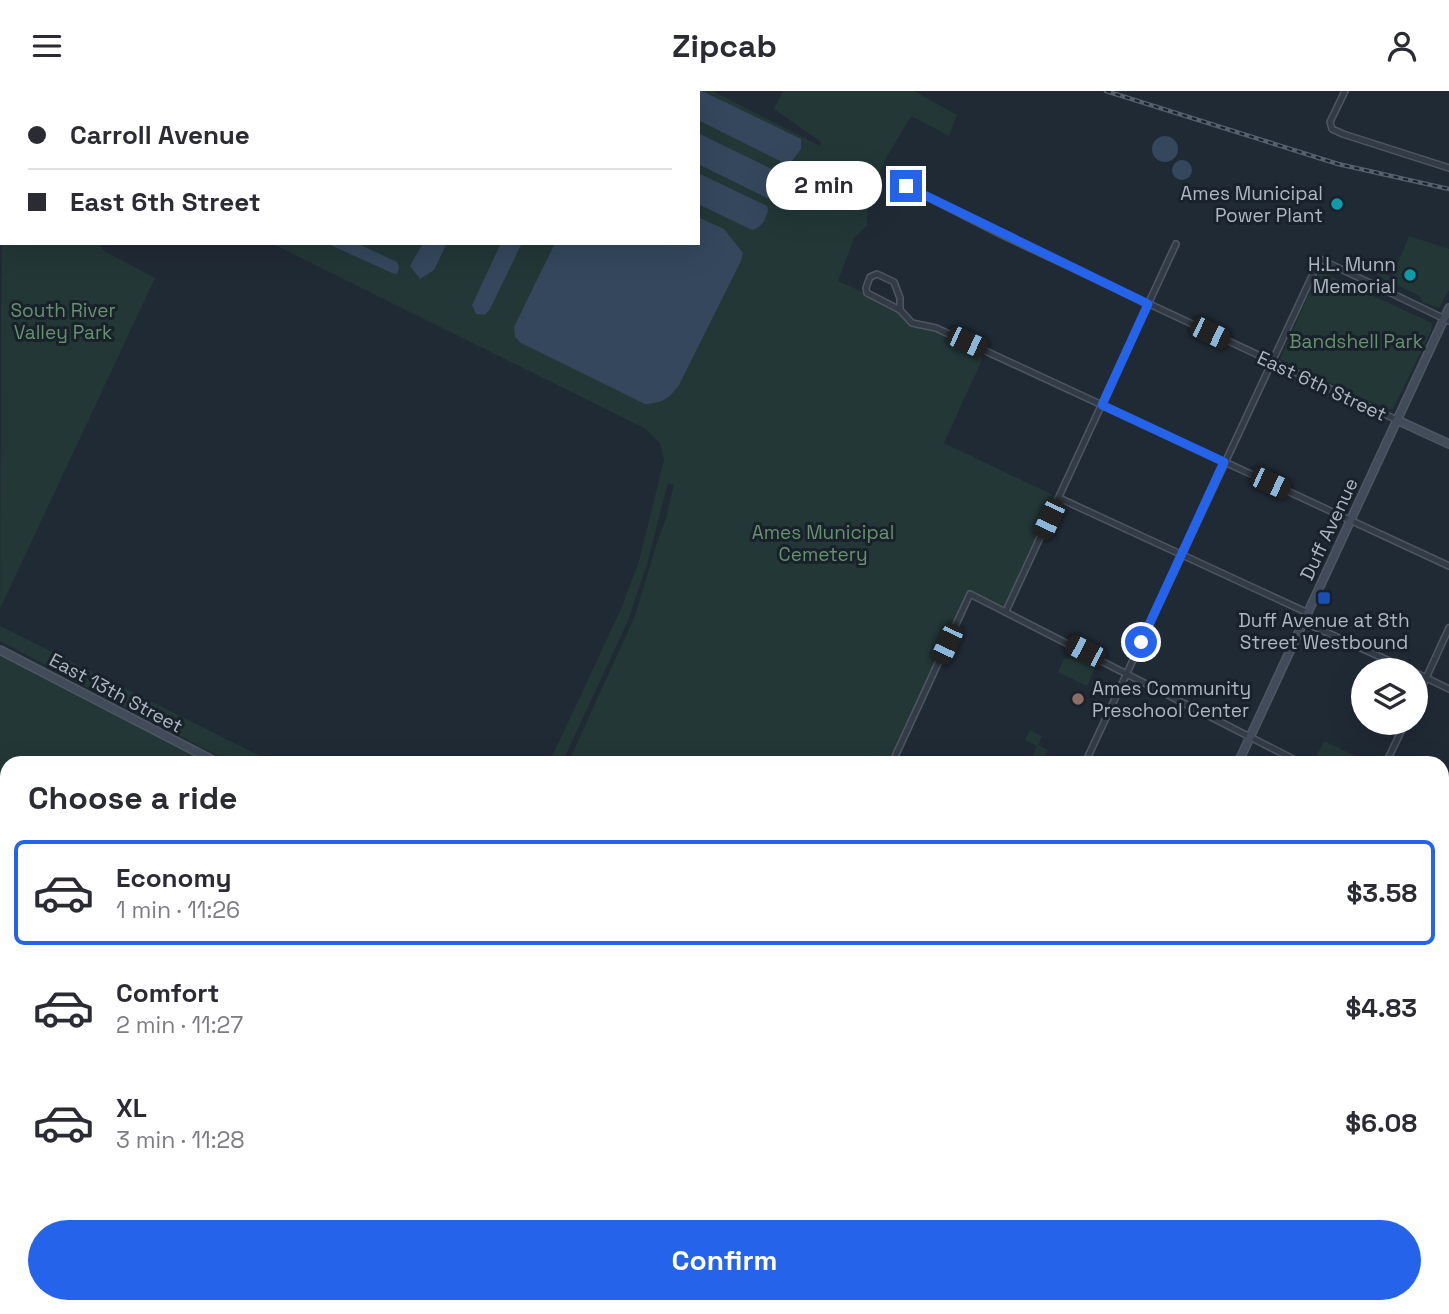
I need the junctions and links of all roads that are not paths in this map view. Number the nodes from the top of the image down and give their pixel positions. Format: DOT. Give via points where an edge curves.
graph roads {
  1 [pos="1345,91"];
  2 [pos="1449,168"];
  3 [pos="906,186"];
  4 [pos="1176,244"];
  5 [pos="1148,304"];
  6 [pos="1449,308"];
  7 [pos="900,310"];
  8 [pos="1446,320"];
  9 [pos="1272,363"];
  10 [pos="1102,405"];
  11 [pos="1397,420"];
  12 [pos="1449,444"];
  13 [pos="1224,462"];
  14 [pos="1059,498"];
  15 [pos="1351,520"];
  16 [pos="1182,554"];
  17 [pos="1449,566"];
  18 [pos="1006,611"];
  19 [pos="1308,613"];
  20 [pos="1304,622"];
  21 [pos="1449,628"];
  22 [pos="0,650"];
  23 [pos="1383,658"];
  24 [pos="1127,673"];
  25 [pos="1428,674"];
  26 [pos="1428,679"];
  27 [pos="1449,688"];
  28 [pos="1399,735"];
  29 [pos="1250,738"];
  30 [pos="204,756"];
  31 [pos="895,756"];
  32 [pos="1088,756"];
  33 [pos="1241,756"];
  34 [pos="1287,756"];
  35 [pos="1389,756"];
  1 -- 2 [label="street" via="1330,122 1332,129"];
  3 -- 5 [label="street, East 6th Street"];
  4 -- 5 [label="street"];
  5 -- 9 [label="street, East 6th Street"];
  5 -- 10 [label="street"];
  6 -- 8 [label="main road, Duff Avenue"];
  7 -- 7 [label="street" via="867,293 870,278 877,274 894,282"];
  7 -- 10 [label="street" via="912,323 936,328"];
  8 -- 9 [label="street" via="1320,259"];
  8 -- 11 [label="main road, Duff Avenue"];
  9 -- 11 [label="street, East 6th Street"];
  9 -- 13 [label="street"];
  10 -- 13 [label="street"];
  10 -- 14 [label="street"];
  11 -- 12 [label="main road"];
  11 -- 15 [label="main road, Duff Avenue"];
  13 -- 15 [label="street"];
  13 -- 16 [label="street"];
  14 -- 16 [label="street"];
  14 -- 18 [label="street"];
  15 -- 17 [label="street"];
  15 -- 19 [label="main road, Duff Avenue"];
  16 -- 19 [label="street"];
  16 -- 24 [label="street"];
  18 -- 24 [label="street"];
  18 -- 31 [label="street" via="970,594"];
  19 -- 20 [label="main road, Duff Avenue"];
  20 -- 23 [label="street"];
  20 -- 29 [label="main road, Duff Avenue"];
  21 -- 25 [label="street"];
  22 -- 30 [label="main road, East 13th Street"];
  24 -- 29 [label="street"];
  24 -- 32 [label="street"];
  26 -- 27 [label="street"];
  28 -- 35 [label="street"];
  29 -- 33 [label="main road, Duff Avenue"];
  29 -- 34 [label="street"];
}
